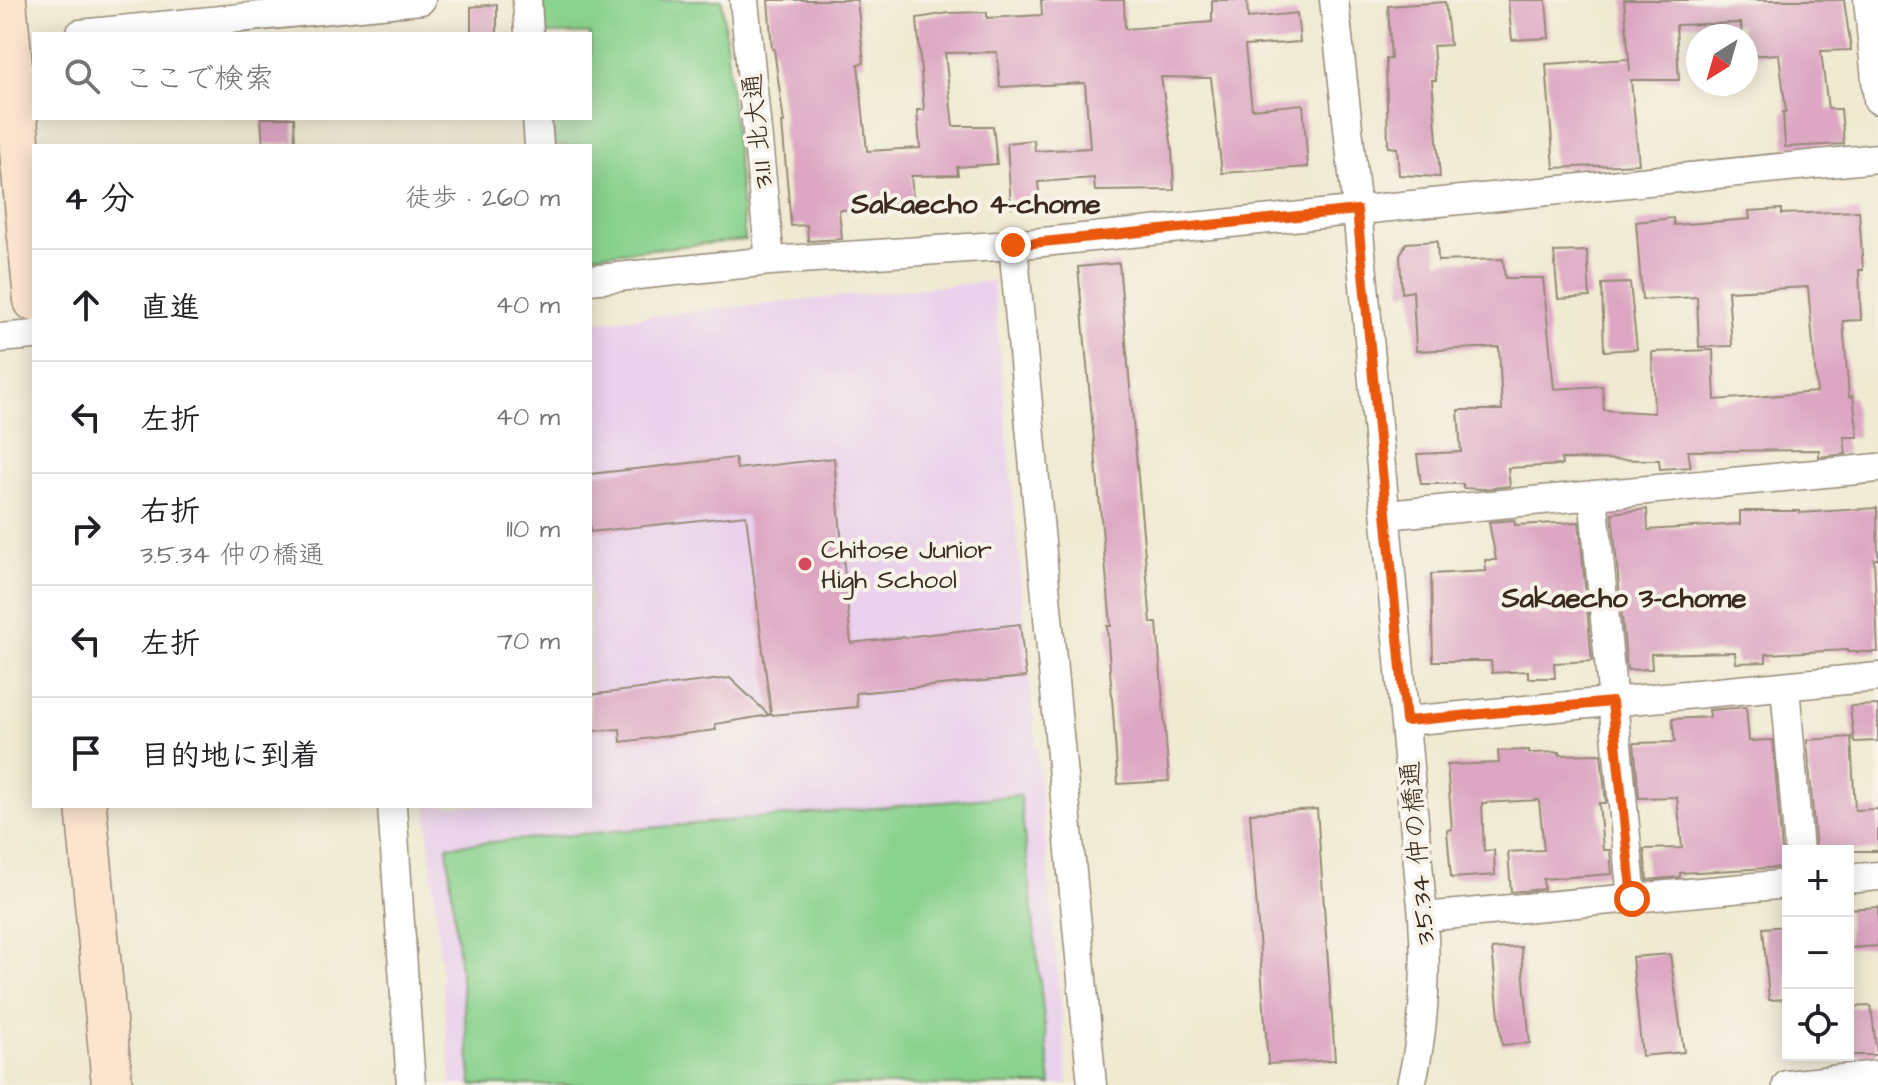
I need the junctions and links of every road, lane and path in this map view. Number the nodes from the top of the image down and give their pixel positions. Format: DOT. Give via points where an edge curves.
graph roads {
  1 [pos="6,0"];
  2 [pos="421,0"];
  3 [pos="527,0"];
  4 [pos="744,0"];
  5 [pos="1334,0"];
  6 [pos="1868,0"];
  7 [pos="100,32"];
  8 [pos="529,32"];
  9 [pos="14,57"];
  10 [pos="1878,100"];
  11 [pos="537,120"];
  12 [pos="539,144"];
  13 [pos="1878,158"];
  14 [pos="1357,210"];
  15 [pos="1013,245"];
  16 [pos="770,261"];
  17 [pos="32,277"];
  18 [pos="592,280"];
  19 [pos="32,335"];
  20 [pos="0,338"];
  21 [pos="1878,468"];
  22 [pos="1593,495"];
  23 [pos="1386,515"];
  24 [pos="1878,677"];
  25 [pos="1785,686"];
  26 [pos="1612,702"];
  27 [pos="1406,721"];
  28 [pos="86,808"];
  29 [pos="392,808"];
  30 [pos="1798,845"];
  31 [pos="1878,876"];
  32 [pos="1854,878"];
  33 [pos="1782,885"];
  34 [pos="1632,899"];
  35 [pos="1423,917"];
  36 [pos="1878,1075"];
  37 [pos="112,1085"];
  38 [pos="411,1085"];
  39 [pos="1092,1085"];
  40 [pos="1411,1085"];
  41 [pos="1787,1085"];
  1 -- 9 [label="street"];
  2 -- 7 [label="street"];
  3 -- 8 [label="street"];
  4 -- 16 [label="street, 3.1.1 北大通"];
  5 -- 14 [label="street, 3.5.34 仲の橋通"];
  6 -- 10 [label="street"];
  9 -- 17 [label="street"];
  11 -- 12 [label="street"];
  13 -- 14 [label="street"];
  14 -- 15 [label="street"];
  14 -- 23 [label="street, 3.5.34 仲の橋通"];
  15 -- 16 [label="street"];
  15 -- 39 [label="street"];
  16 -- 18 [label="street"];
  19 -- 20 [label="street"];
  21 -- 22 [label="street"];
  22 -- 23 [label="street"];
  22 -- 26 [label="street"];
  23 -- 27 [label="street, 3.5.34 仲の橋通"];
  24 -- 25 [label="street"];
  25 -- 26 [label="street"];
  25 -- 30 [label="street"];
  26 -- 27 [label="street"];
  26 -- 34 [label="street"];
  27 -- 35 [label="street, 3.5.34 仲の橋通"];
  28 -- 37 [label="street"];
  29 -- 38 [label="street"];
  31 -- 32 [label="street"];
  33 -- 34 [label="street"];
  34 -- 35 [label="street"];
  35 -- 40 [label="street, 3.5.34 仲の橋通" via="1424,1019"];
  36 -- 41 [label="street"];
}
